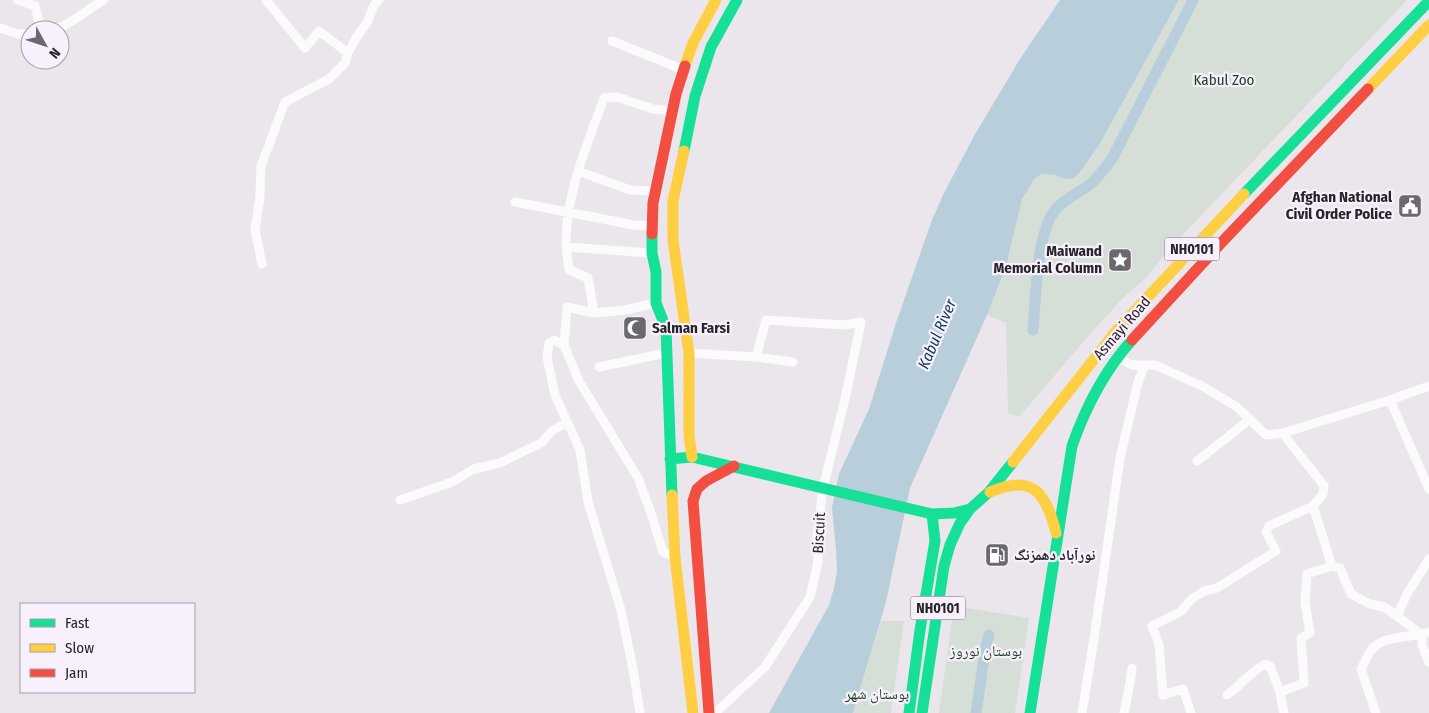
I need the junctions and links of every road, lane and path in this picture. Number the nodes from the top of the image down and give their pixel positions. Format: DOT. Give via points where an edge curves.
graph roads {
  1 [pos="18,0"];
  2 [pos="104,0"];
  3 [pos="266,0"];
  4 [pos="378,0"];
  5 [pos="716,0"];
  6 [pos="737,0"];
  7 [pos="1429,1"];
  8 [pos="39,20"];
  9 [pos="70,22"];
  10 [pos="1429,25"];
  11 [pos="0,28"];
  12 [pos="20,34"];
  13 [pos="612,42"];
  14 [pos="348,53"];
  15 [pos="684,70"];
  16 [pos="672,111"];
  17 [pos="578,171"];
  18 [pos="655,190"];
  19 [pos="515,202"];
  20 [pos="569,214"];
  21 [pos="653,226"];
  22 [pos="566,247"];
  23 [pos="652,254"];
  24 [pos="262,264"];
  25 [pos="656,303"];
  26 [pos="594,313"];
  27 [pos="564,345"];
  28 [pos="689,353"];
  29 [pos="666,354"];
  30 [pos="756,357"];
  31 [pos="1117,357"];
  32 [pos="793,362"];
  33 [pos="1145,365"];
  34 [pos="599,366"];
  35 [pos="1429,386"];
  36 [pos="1390,400"];
  37 [pos="1248,419"];
  38 [pos="567,422"];
  39 [pos="1283,433"];
  40 [pos="692,456"];
  41 [pos="670,459"];
  42 [pos="1197,462"];
  43 [pos="734,466"];
  44 [pos="827,489"];
  45 [pos="1429,489"];
  46 [pos="990,492"];
  47 [pos="400,500"];
  48 [pos="1313,506"];
  49 [pos="970,509"];
  50 [pos="932,514"];
  51 [pos="1058,543"];
  52 [pos="675,557"];
  53 [pos="1429,559"];
  54 [pos="1332,566"];
  55 [pos="1397,616"];
  56 [pos="1426,633"];
  57 [pos="1429,662"];
  58 [pos="1132,668"];
  59 [pos="1280,692"];
  60 [pos="1227,695"];
  61 [pos="640,713"];
  62 [pos="693,713"];
  63 [pos="709,713"];
  64 [pos="715,713"];
  65 [pos="909,713"];
  66 [pos="922,713"];
  67 [pos="1030,713"];
  68 [pos="1082,713"];
  69 [pos="1124,713"];
  70 [pos="1191,713"];
  71 [pos="1284,713"];
  72 [pos="1376,713"];
  1 -- 8 [label="street" via="36,6"];
  2 -- 9 [label="street"];
  3 -- 14 [label="street" via="305,48 318,31"];
  4 -- 14 [label="street"];
  5 -- 15 [label="main road" via="693,43"];
  6 -- 28 [label="main road" via="712,47 695,96 673,202 673,240"];
  7 -- 46 [label="main road, Asmayi Road / NH0101" via="1117,330"];
  10 -- 31 [label="main road, Asmayi Road / NH0101" via="1223,240"];
  11 -- 12 [label="street"];
  13 -- 15 [label="street"];
  14 -- 24 [label="street" via="345,63 329,79 285,102 260,166 255,230"];
  15 -- 16 [label="main road"];
  16 -- 17 [label="street" via="617,97 604,98"];
  16 -- 18 [label="main road"];
  17 -- 18 [label="street" via="630,190"];
  17 -- 20 [label="street"];
  18 -- 21 [label="main road"];
  19 -- 20 [label="street"];
  20 -- 21 [label="street"];
  20 -- 22 [label="street"];
  21 -- 23 [label="main road"];
  22 -- 23 [label="street"];
  22 -- 26 [label="street" via="570,270 588,278"];
  23 -- 25 [label="main road" via="656,272"];
  25 -- 26 [label="street"];
  25 -- 29 [label="main road" via="666,328"];
  26 -- 27 [label="street" via="567,307"];
  27 -- 38 [label="street" via="554,340 549,343 547,357 555,395"];
  27 -- 52 [label="street" via="579,381 638,478 663,552"];
  28 -- 30 [label="street"];
  28 -- 40 [label="main road"];
  29 -- 34 [label="street"];
  29 -- 41 [label="main road"];
  30 -- 32 [label="street"];
  30 -- 44 [label="street, Biscuit" via="766,320 844,325 861,322"];
  31 -- 33 [label="street" via="1132,365"];
  31 -- 51 [label="main road, Asmayi Road / NH0101" via="1080,423 1072,446"];
  33 -- 37 [label="street" via="1155,365 1202,386 1237,407"];
  33 -- 68 [label="street" via="1120,458"];
  35 -- 36 [label="street"];
  36 -- 39 [label="street"];
  36 -- 45 [label="street"];
  37 -- 39 [label="street" via="1266,435"];
  37 -- 42 [label="street"];
  38 -- 47 [label="street" via="541,443 500,463 474,469 452,482"];
  38 -- 61 [label="street" via="580,450 588,502 619,603"];
  39 -- 48 [label="street" via="1324,486 1323,494"];
  40 -- 41 [label="main road"];
  40 -- 43 [label="main road"];
  41 -- 52 [label="main road"];
  43 -- 44 [label="main road"];
  43 -- 63 [label="main road" via="696,490 693,501"];
  44 -- 50 [label="main road"];
  44 -- 64 [label="street, Biscuit" via="810,597 765,667"];
  46 -- 49 [label="main road, Asmayi Road / NH0101"];
  46 -- 51 [label="main road, NH0101" via="1010,484 1022,484 1039,492 1048,505"];
  48 -- 54 [label="street"];
  48 -- 70 [label="street" via="1269,526 1266,532 1276,551 1217,588 1204,591 1180,612 1152,626 1159,645 1163,695 1183,689"];
  49 -- 50 [label="main road"];
  49 -- 66 [label="main road, Asmayi Road / NH0101" via="950,545 944,566"];
  50 -- 65 [label="main road" via="935,541"];
  51 -- 67 [label="main road, Asmayi Road / NH0101"];
  52 -- 62 [label="main road"];
  53 -- 55 [label="street"];
  54 -- 55 [label="street" via="1340,568 1352,594 1370,604 1389,609"];
  54 -- 59 [label="street" via="1307,574 1305,602 1310,633 1300,638 1304,683"];
  55 -- 56 [label="street"];
  56 -- 57 [label="street" via="1422,645"];
  56 -- 72 [label="street" via="1390,640 1371,651 1361,669"];
  58 -- 69 [label="street"];
  59 -- 60 [label="street" via="1270,666 1266,664"];
  59 -- 71 [label="street"];
}
